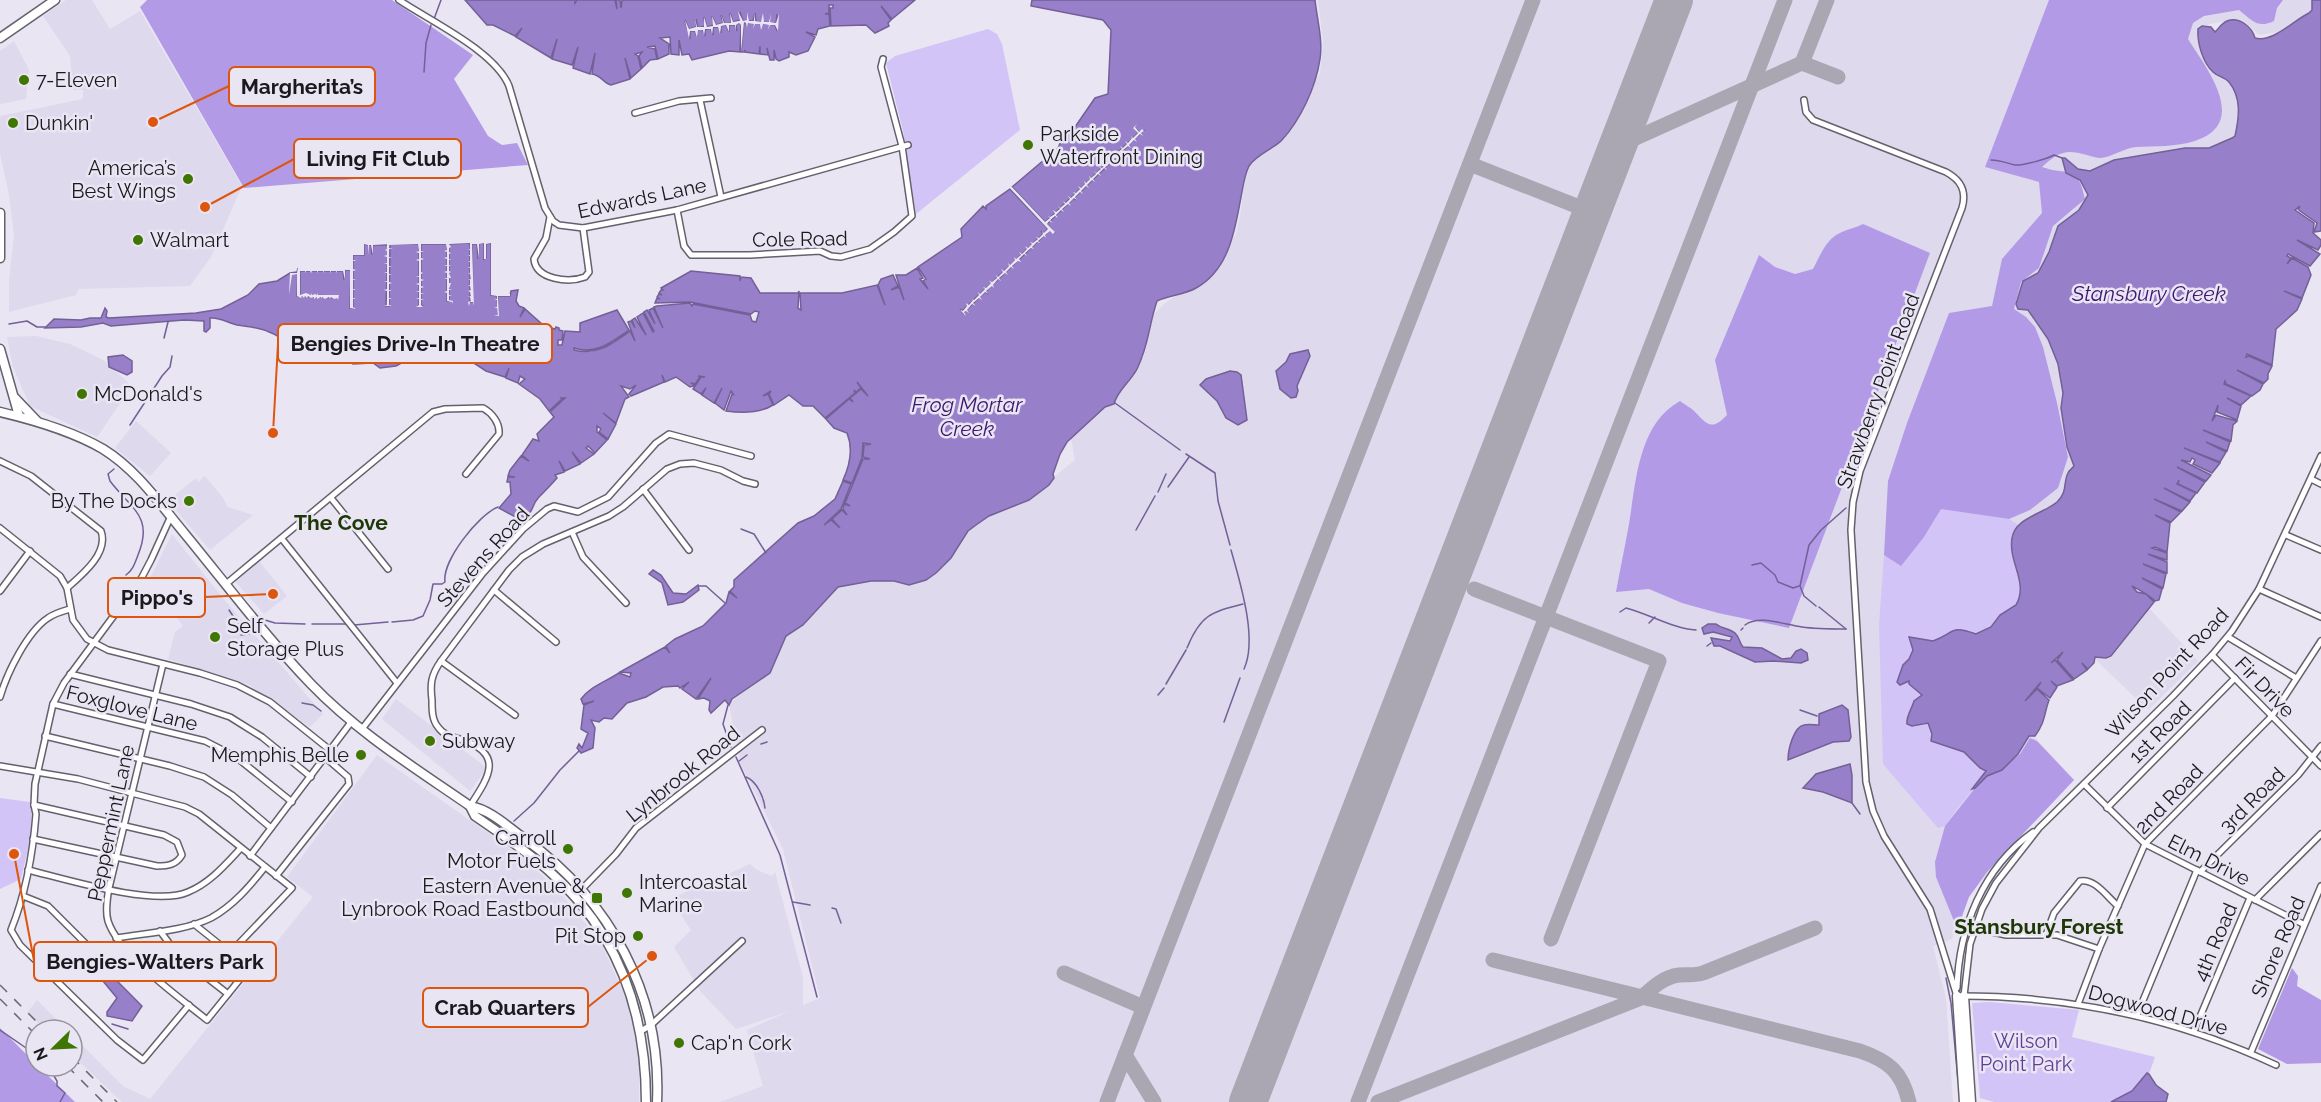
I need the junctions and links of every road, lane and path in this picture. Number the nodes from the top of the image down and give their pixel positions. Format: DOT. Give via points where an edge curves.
graph roads {
  1 [pos="55,0"];
  2 [pos="399,0"];
  3 [pos="0,38"];
  4 [pos="883,59"];
  5 [pos="711,98"];
  6 [pos="700,100"];
  7 [pos="1804,100"];
  8 [pos="635,112"];
  9 [pos="905,146"];
  10 [pos="721,197"];
  11 [pos="677,210"];
  12 [pos="0,213"];
  13 [pos="550,217"];
  14 [pos="583,228"];
  15 [pos="0,258"];
  16 [pos="0,349"];
  17 [pos="13,396"];
  18 [pos="0,410"];
  19 [pos="19,416"];
  20 [pos="40,423"];
  21 [pos="751,456"];
  22 [pos="2321,456"];
  23 [pos="0,460"];
  24 [pos="466,474"];
  25 [pos="2311,479"];
  26 [pos="755,484"];
  27 [pos="2321,484"];
  28 [pos="643,489"];
  29 [pos="331,498"];
  30 [pos="171,516"];
  31 [pos="0,528"];
  32 [pos="572,532"];
  33 [pos="2286,535"];
  34 [pos="282,539"];
  35 [pos="689,550"];
  36 [pos="2321,550"];
  37 [pos="30,551"];
  38 [pos="388,569"];
  39 [pos="226,584"];
  40 [pos="67,588"];
  41 [pos="2259,589"];
  42 [pos="494,590"];
  43 [pos="0,591"];
  44 [pos="626,603"];
  45 [pos="70,609"];
  46 [pos="2321,617"];
  47 [pos="2228,637"];
  48 [pos="2321,641"];
  49 [pos="556,642"];
  50 [pos="93,643"];
  51 [pos="2212,655"];
  52 [pos="441,661"];
  53 [pos="163,664"];
  54 [pos="70,674"];
  55 [pos="2235,678"];
  56 [pos="2296,678"];
  57 [pos="397,683"];
  58 [pos="155,695"];
  59 [pos="0,697"];
  60 [pos="53,704"];
  61 [pos="515,715"];
  62 [pos="2272,716"];
  63 [pos="352,722"];
  64 [pos="147,726"];
  65 [pos="362,729"];
  66 [pos="762,730"];
  67 [pos="45,736"];
  68 [pos="2321,746"];
  69 [pos="330,750"];
  70 [pos="2313,757"];
  71 [pos="326,758"];
  72 [pos="140,759"];
  73 [pos="0,766"];
  74 [pos="2321,766"];
  75 [pos="37,771"];
  76 [pos="311,777"];
  77 [pos="2084,784"];
  78 [pos="132,793"];
  79 [pos="292,802"];
  80 [pos="34,805"];
  81 [pos="470,806"];
  82 [pos="2107,808"];
  83 [pos="124,826"];
  84 [pos="271,828"];
  85 [pos="2039,828"];
  86 [pos="2321,834"];
  87 [pos="33,839"];
  88 [pos="2145,844"];
  89 [pos="241,848"];
  90 [pos="117,856"];
  91 [pos="250,856"];
  92 [pos="265,867"];
  93 [pos="28,870"];
  94 [pos="2199,871"];
  95 [pos="276,876"];
  96 [pos="2321,886"];
  97 [pos="109,888"];
  98 [pos="582,889"];
  99 [pos="22,896"];
  100 [pos="574,896"];
  101 [pos="2253,899"];
  102 [pos="2118,906"];
  103 [pos="194,924"];
  104 [pos="2304,924"];
  105 [pos="1975,928"];
  106 [pos="160,931"];
  107 [pos="2046,935"];
  108 [pos="116,938"];
  109 [pos="742,941"];
  110 [pos="2099,949"];
  111 [pos="230,953"];
  112 [pos="57,981"];
  113 [pos="228,994"];
  114 [pos="1960,996"];
  115 [pos="2078,1004"];
  116 [pos="189,1005"];
  117 [pos="2137,1015"];
  118 [pos="651,1025"];
  119 [pos="641,1031"];
  120 [pos="2194,1031"];
  121 [pos="2251,1052"];
  122 [pos="2276,1065"];
  123 [pos="646,1102"];
  124 [pos="657,1102"];
  125 [pos="1964,1102"];
  126 [pos="1971,1102"];
  1 -- 3 [label="main road"];
  2 -- 13 [label="street, Edwards Lane" via="483,54 503,73"];
  4 -- 9 [label="street" via="881,67"];
  5 -- 6 [label="street"];
  6 -- 8 [label="street"];
  6 -- 10 [label="street"];
  7 -- 114 [label="street, Strawberry Point Road" via="1813,120 1946,172 1956,178 1964,191 1959,218 1860,471 1851,530 1869,797 1884,836 1930,909"];
  9 -- 10 [label="street, Edwards Lane"];
  9 -- 11 [label="street, Cole Road" via="912,216 862,252 841,257 820,251 691,255 684,246"];
  10 -- 11 [label="street, Edwards Lane"];
  11 -- 14 [label="street, Edwards Lane"];
  12 -- 15 [label="main road"];
  13 -- 14 [label="street, Edwards Lane" via="563,227"];
  13 -- 14 [label="street" via="546,238 534,258 545,275 568,280 585,277 589,272"];
  16 -- 17 [label="main road"];
  17 -- 18 [label="main road"];
  17 -- 19 [label="main road"];
  17 -- 20 [label="main road"];
  18 -- 19 [label="main road"];
  19 -- 20 [label="main road"];
  20 -- 30 [label="main road" via="111,455 137,477"];
  21 -- 57 [label="street, Stevens Road" via="669,434 656,442 608,497 578,512 547,509 488,568"];
  22 -- 25 [label="street, Wilson Point Road"];
  23 -- 40 [label="street" via="31,476 101,531 99,552"];
  24 -- 29 [label="street" via="499,434 496,420 483,408 434,412"];
  25 -- 27 [label="street"];
  25 -- 33 [label="street, Wilson Point Road"];
  26 -- 28 [label="street" via="721,470 687,463 667,469"];
  28 -- 32 [label="street" via="609,516"];
  28 -- 35 [label="street"];
  29 -- 34 [label="street"];
  29 -- 38 [label="street"];
  30 -- 39 [label="main road"];
  30 -- 50 [label="street" via="141,579"];
  31 -- 37 [label="street"];
  32 -- 42 [label="street" via="522,557"];
  32 -- 44 [label="street" via="583,557"];
  33 -- 36 [label="street"];
  33 -- 41 [label="street, Wilson Point Road"];
  34 -- 39 [label="street"];
  34 -- 57 [label="street"];
  37 -- 40 [label="street" via="55,570"];
  37 -- 43 [label="street"];
  39 -- 63 [label="main road" via="311,684"];
  40 -- 45 [label="street"];
  41 -- 46 [label="street"];
  41 -- 47 [label="street, Wilson Point Road"];
  42 -- 49 [label="street"];
  42 -- 52 [label="street"];
  45 -- 50 [label="street" via="78,630"];
  45 -- 59 [label="street" via="47,618 35,632 13,666"];
  47 -- 51 [label="street, Wilson Point Road"];
  47 -- 56 [label="street"];
  48 -- 56 [label="street, 2nd Road"];
  50 -- 53 [label="street"];
  50 -- 54 [label="street"];
  51 -- 55 [label="street, Fir Drive"];
  51 -- 77 [label="street, Wilson Point Road"];
  52 -- 61 [label="street"];
  52 -- 81 [label="street" via="430,682 435,722 444,734 478,746 489,763 489,774"];
  53 -- 58 [label="street, Peppermint Lane"];
  53 -- 69 [label="street" via="224,680 260,695"];
  54 -- 58 [label="street"];
  54 -- 60 [label="street"];
  55 -- 62 [label="street, Fir Drive"];
  55 -- 82 [label="street, 1st Road"];
  56 -- 62 [label="street, 2nd Road"];
  57 -- 65 [label="street, Stevens Road"];
  58 -- 64 [label="street, Peppermint Lane"];
  58 -- 76 [label="street" via="202,707 246,725"];
  60 -- 64 [label="street, Foxglove Lane"];
  60 -- 67 [label="street"];
  62 -- 70 [label="street, Fir Drive"];
  62 -- 88 [label="street, 2nd Road"];
  63 -- 65 [label="main road"];
  63 -- 69 [label="street"];
  64 -- 72 [label="street, Peppermint Lane"];
  64 -- 79 [label="street, Foxglove Lane" via="224,749"];
  65 -- 81 [label="main road"];
  66 -- 98 [label="street, Lynbrook Road" via="636,828"];
  67 -- 72 [label="street"];
  67 -- 75 [label="street"];
  68 -- 70 [label="street, 3rd Road"];
  69 -- 71 [label="street"];
  70 -- 74 [label="street, Fir Drive"];
  70 -- 94 [label="street, 3rd Road"];
  71 -- 76 [label="street"];
  71 -- 95 [label="street" via="348,777 349,784"];
  72 -- 78 [label="street, Peppermint Lane"];
  72 -- 84 [label="street" via="215,783"];
  73 -- 75 [label="street"];
  75 -- 78 [label="street"];
  75 -- 80 [label="street"];
  76 -- 79 [label="street"];
  77 -- 82 [label="street, Elm Drive"];
  77 -- 85 [label="street, Wilson Point Road"];
  78 -- 83 [label="street, Peppermint Lane"];
  78 -- 89 [label="street" via="199,814"];
  79 -- 84 [label="street"];
  80 -- 83 [label="street"];
  80 -- 87 [label="street"];
  81 -- 98 [label="main road" via="481,808 532,844"];
  81 -- 100 [label="main road" via="475,816 532,857"];
  82 -- 88 [label="street, Elm Drive"];
  83 -- 90 [label="street, Peppermint Lane"];
  83 -- 90 [label="street" via="171,838 182,855 172,864 157,866"];
  84 -- 91 [label="street"];
  85 -- 105 [label="street, Wilson Point Road" via="1996,883"];
  85 -- 114 [label="street, Wilson Point Road" via="2010,851 1979,894 1964,938"];
  86 -- 101 [label="street, 4th Road"];
  87 -- 90 [label="street"];
  87 -- 93 [label="street"];
  88 -- 94 [label="street, Elm Drive"];
  88 -- 102 [label="street, 2nd Road"];
  89 -- 91 [label="street"];
  89 -- 97 [label="street" via="206,883 187,893 155,898"];
  90 -- 97 [label="street, Peppermint Lane"];
  91 -- 92 [label="street"];
  92 -- 95 [label="street"];
  92 -- 103 [label="street" via="227,907"];
  93 -- 97 [label="street"];
  93 -- 99 [label="street"];
  94 -- 101 [label="street, Elm Drive"];
  94 -- 117 [label="street, 3rd Road"];
  95 -- 111 [label="street" via="291,888"];
  96 -- 104 [label="street, Shore Road"];
  97 -- 108 [label="street, Peppermint Lane" via="107,916"];
  98 -- 100 [label="street, Lynbrook Road"];
  98 -- 118 [label="main road" via="609,923 628,958"];
  99 -- 112 [label="street" via="11,930 15,939"];
  99 -- 112 [label="street" via="48,906 85,943 84,954"];
  100 -- 119 [label="main road" via="612,951 628,985"];
  101 -- 104 [label="street, Elm Drive"];
  101 -- 120 [label="street, 4th Road"];
  102 -- 107 [label="street" via="2094,883 2080,881 2054,913"];
  102 -- 110 [label="street, 2nd Road"];
  103 -- 106 [label="street"];
  103 -- 111 [label="street"];
  104 -- 121 [label="street, Shore Road"];
  105 -- 107 [label="street" via="2006,935"];
  105 -- 114 [label="street, Wilson Point Road"];
  106 -- 108 [label="street"];
  106 -- 113 [label="street" via="178,955"];
  107 -- 110 [label="street"];
  108 -- 116 [label="street, Peppermint Lane"];
  109 -- 118 [label="street"];
  110 -- 115 [label="street, 2nd Road"];
  111 -- 113 [label="street" via="249,968"];
  112 -- 116 [label="street" via="143,1060"];
  113 -- 116 [label="street, Peppermint Lane" via="207,1020"];
  114 -- 115 [label="street, Dogwood Drive"];
  114 -- 125 [label="main road, Wilson Point Road"];
  114 -- 126 [label="main road, Wilson Point Road"];
  115 -- 117 [label="street, Dogwood Drive"];
  117 -- 120 [label="street, Dogwood Drive"];
  118 -- 119 [label="street"];
  118 -- 124 [label="main road"];
  119 -- 123 [label="main road"];
  120 -- 121 [label="street, Dogwood Drive"];
  121 -- 122 [label="street, Dogwood Drive"];
}
